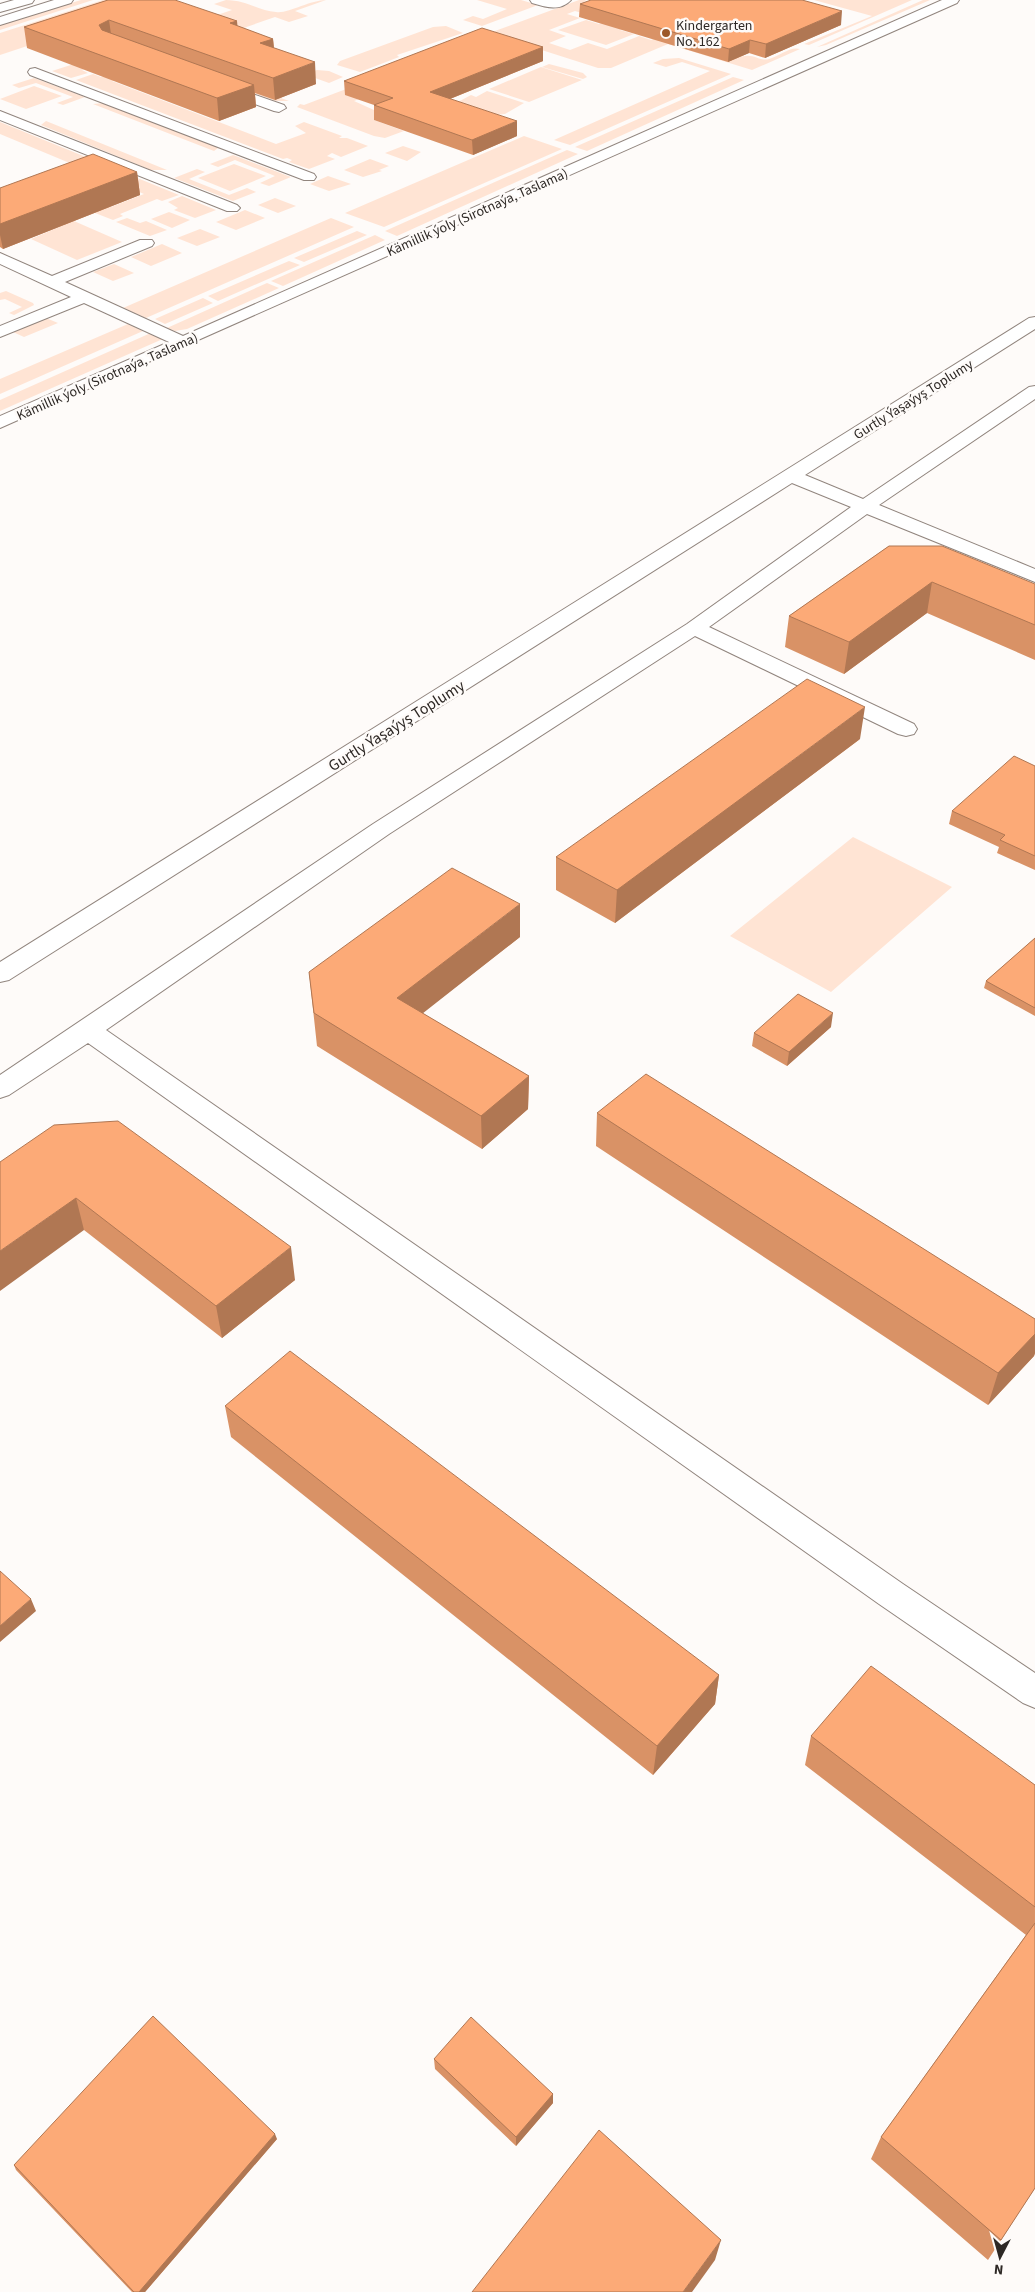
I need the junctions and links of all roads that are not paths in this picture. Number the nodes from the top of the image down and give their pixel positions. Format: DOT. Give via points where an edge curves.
graph roads {
  1 [pos="28,0"];
  2 [pos="67,0"];
  3 [pos="536,0"];
  4 [pos="565,0"];
  5 [pos="953,0"];
  6 [pos="0,8"];
  7 [pos="0,21"];
  8 [pos="35,72"];
  9 [pos="204,80"];
  10 [pos="279,108"];
  11 [pos="0,115"];
  12 [pos="309,177"];
  13 [pos="232,208"];
  14 [pos="146,243"];
  15 [pos="0,258"];
  16 [pos="51,282"];
  17 [pos="84,297"];
  18 [pos="1035,322"];
  19 [pos="0,332"];
  20 [pos="183,342"];
  21 [pos="1035,391"];
  22 [pos="0,423"];
  23 [pos="791,476"];
  24 [pos="865,506"];
  25 [pos="1035,576"];
  26 [pos="694,628"];
  27 [pos="906,728"];
  28 [pos="0,974"];
  29 [pos="88,1030"];
  30 [pos="0,1088"];
  31 [pos="1035,1692"];
  1 -- 6 [label="street"];
  2 -- 7 [label="street"];
  3 -- 4 [label="street" via="552,5"];
  5 -- 20 [label="street, Kämillik ýoly (Sirotnaýa, Taslama)"];
  8 -- 12 [label="street"];
  9 -- 10 [label="street"];
  11 -- 13 [label="street"];
  14 -- 16 [label="street"];
  15 -- 16 [label="street"];
  16 -- 17 [label="street"];
  17 -- 19 [label="street"];
  17 -- 20 [label="street"];
  18 -- 23 [label="street, Gurtly Ýaşaýyş Toplumy"];
  20 -- 22 [label="street, Kämillik ýoly (Sirotnaýa, Taslama)"];
  21 -- 24 [label="street"];
  23 -- 24 [label="street"];
  23 -- 28 [label="street, Gurtly Ýaşaýyş Toplumy"];
  24 -- 25 [label="street"];
  24 -- 26 [label="street"];
  26 -- 27 [label="street"];
  26 -- 29 [label="street" via="381,829"];
  29 -- 30 [label="street"];
  29 -- 31 [label="street"];
}
